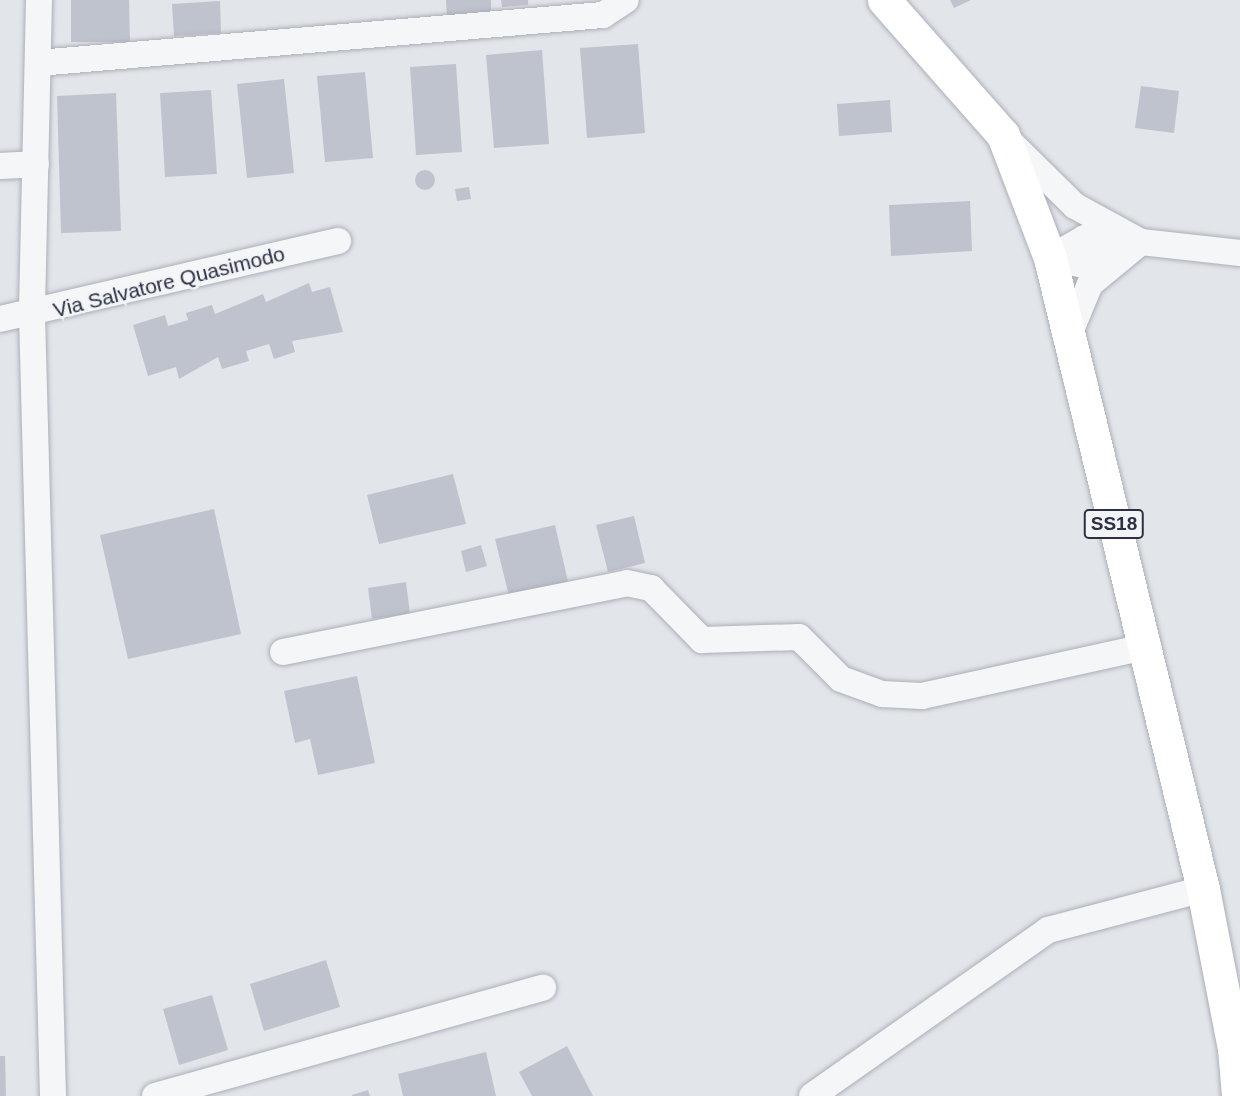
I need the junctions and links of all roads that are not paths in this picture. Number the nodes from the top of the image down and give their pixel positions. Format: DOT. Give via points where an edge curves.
graph roads {
  1 [pos="39,0"];
  2 [pos="626,0"];
  3 [pos="884,0"];
  4 [pos="38,63"];
  5 [pos="1003,135"];
  6 [pos="36,164"];
  7 [pos="0,166"];
  8 [pos="338,241"];
  9 [pos="1127,243"];
  10 [pos="1240,253"];
  11 [pos="1050,258"];
  12 [pos="33,315"];
  13 [pos="0,319"];
  14 [pos="1069,335"];
  15 [pos="1144,648"];
  16 [pos="283,652"];
  17 [pos="1203,889"];
  18 [pos="543,988"];
  19 [pos="53,1096"];
  20 [pos="155,1096"];
  21 [pos="812,1096"];
  22 [pos="1238,1096"];
  1 -- 4 [label="street"];
  2 -- 4 [label="street" via="603,15"];
  3 -- 5 [label="main road, SS18"];
  4 -- 6 [label="street"];
  5 -- 9 [label="street" via="1075,206"];
  5 -- 11 [label="main road, SS18"];
  6 -- 7 [label="street"];
  6 -- 12 [label="street"];
  8 -- 12 [label="street, Via Salvatore Quasimodo"];
  9 -- 10 [label="street"];
  9 -- 11 [label="street" via="1084,238"];
  9 -- 14 [label="street" via="1090,284"];
  11 -- 14 [label="main road, SS18"];
  12 -- 13 [label="street, Via Salvatore Quasimodo"];
  12 -- 19 [label="street"];
  14 -- 15 [label="main road, SS18"];
  15 -- 16 [label="street" via="922,695 881,694 841,679 799,636 702,640 651,588 627,583"];
  15 -- 17 [label="main road, SS18"];
  17 -- 21 [label="street" via="1048,930"];
  17 -- 22 [label="main road, SS18"];
  18 -- 20 [label="street"];
}
